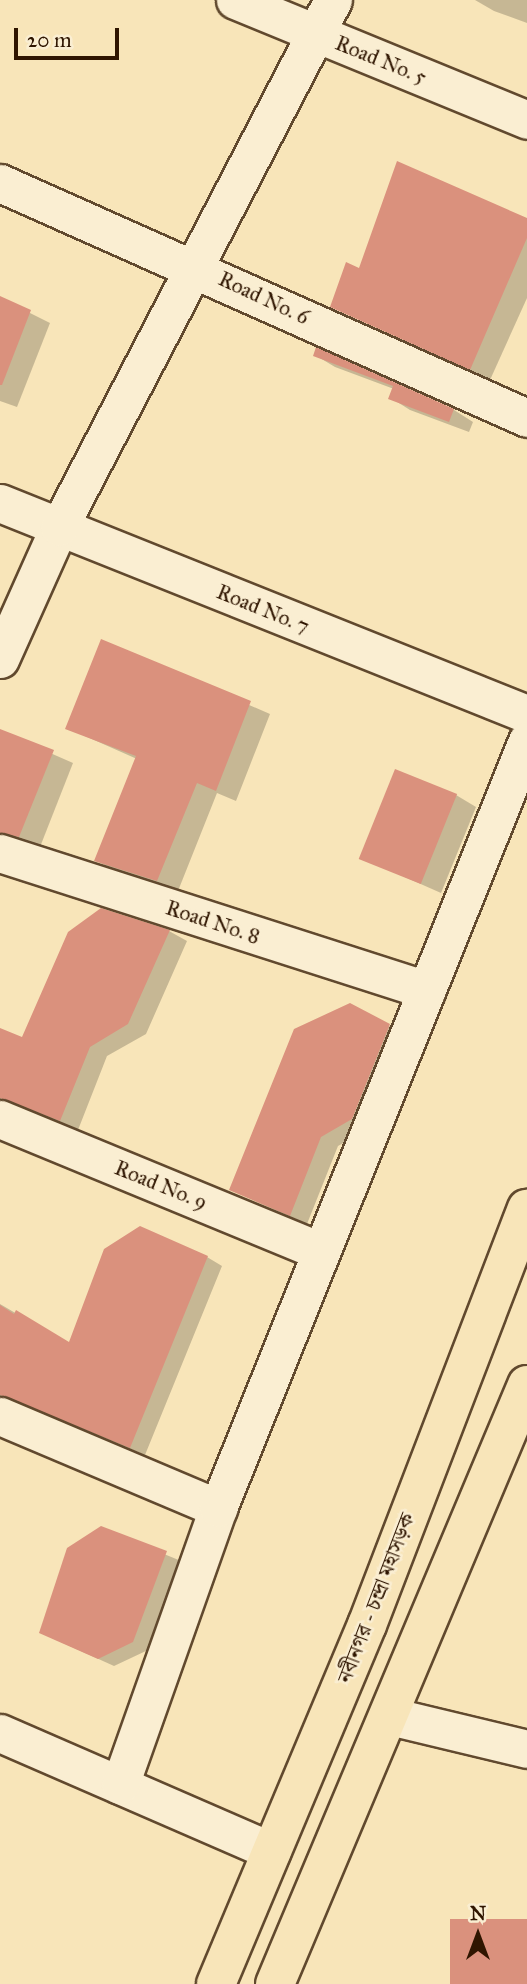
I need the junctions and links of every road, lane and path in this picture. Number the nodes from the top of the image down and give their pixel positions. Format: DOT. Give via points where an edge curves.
graph roads {
  1 [pos="235,0"];
  2 [pos="333,0"];
  3 [pos="318,34"];
  4 [pos="527,120"];
  5 [pos="0,183"];
  6 [pos="196,267"];
  7 [pos="527,418"];
  8 [pos="0,503"];
  9 [pos="59,527"];
  10 [pos="0,659"];
  11 [pos="527,714"];
  12 [pos="527,740"];
  13 [pos="0,853"];
  14 [pos="427,990"];
  15 [pos="0,1119"];
  16 [pos="527,1209"];
  17 [pos="321,1251"];
  18 [pos="527,1385"];
  19 [pos="0,1416"];
  20 [pos="218,1508"];
  21 [pos="390,1716"];
  22 [pos="0,1733"];
  23 [pos="527,1749"];
  24 [pos="120,1785"];
  25 [pos="272,1851"];
  26 [pos="216,1984"];
  27 [pos="275,1984"];
  1 -- 3 [label="street, Road No. 5"];
  2 -- 3 [label="street"];
  3 -- 4 [label="street, Road No. 5"];
  3 -- 6 [label="street"];
  5 -- 6 [label="street, Road No. 6"];
  6 -- 7 [label="street, Road No. 6"];
  6 -- 9 [label="street"];
  8 -- 9 [label="street, Road No. 7"];
  9 -- 10 [label="street"];
  9 -- 11 [label="street, Road No. 7"];
  12 -- 14 [label="street"];
  13 -- 14 [label="street, Road No. 8"];
  14 -- 17 [label="street"];
  15 -- 17 [label="street, Road No. 9"];
  16 -- 25 [label="highway, নবীনগর - চন্দ্রা মহাসড়ক" via="367,1625"];
  17 -- 20 [label="street"];
  18 -- 21 [label="highway"];
  19 -- 20 [label="street"];
  20 -- 24 [label="street"];
  21 -- 23 [label="street"];
  21 -- 27 [label="highway"];
  22 -- 24 [label="street"];
  24 -- 25 [label="street"];
  25 -- 26 [label="highway, নবীনগর - চন্দ্রা মহাসড়ক"];
}
